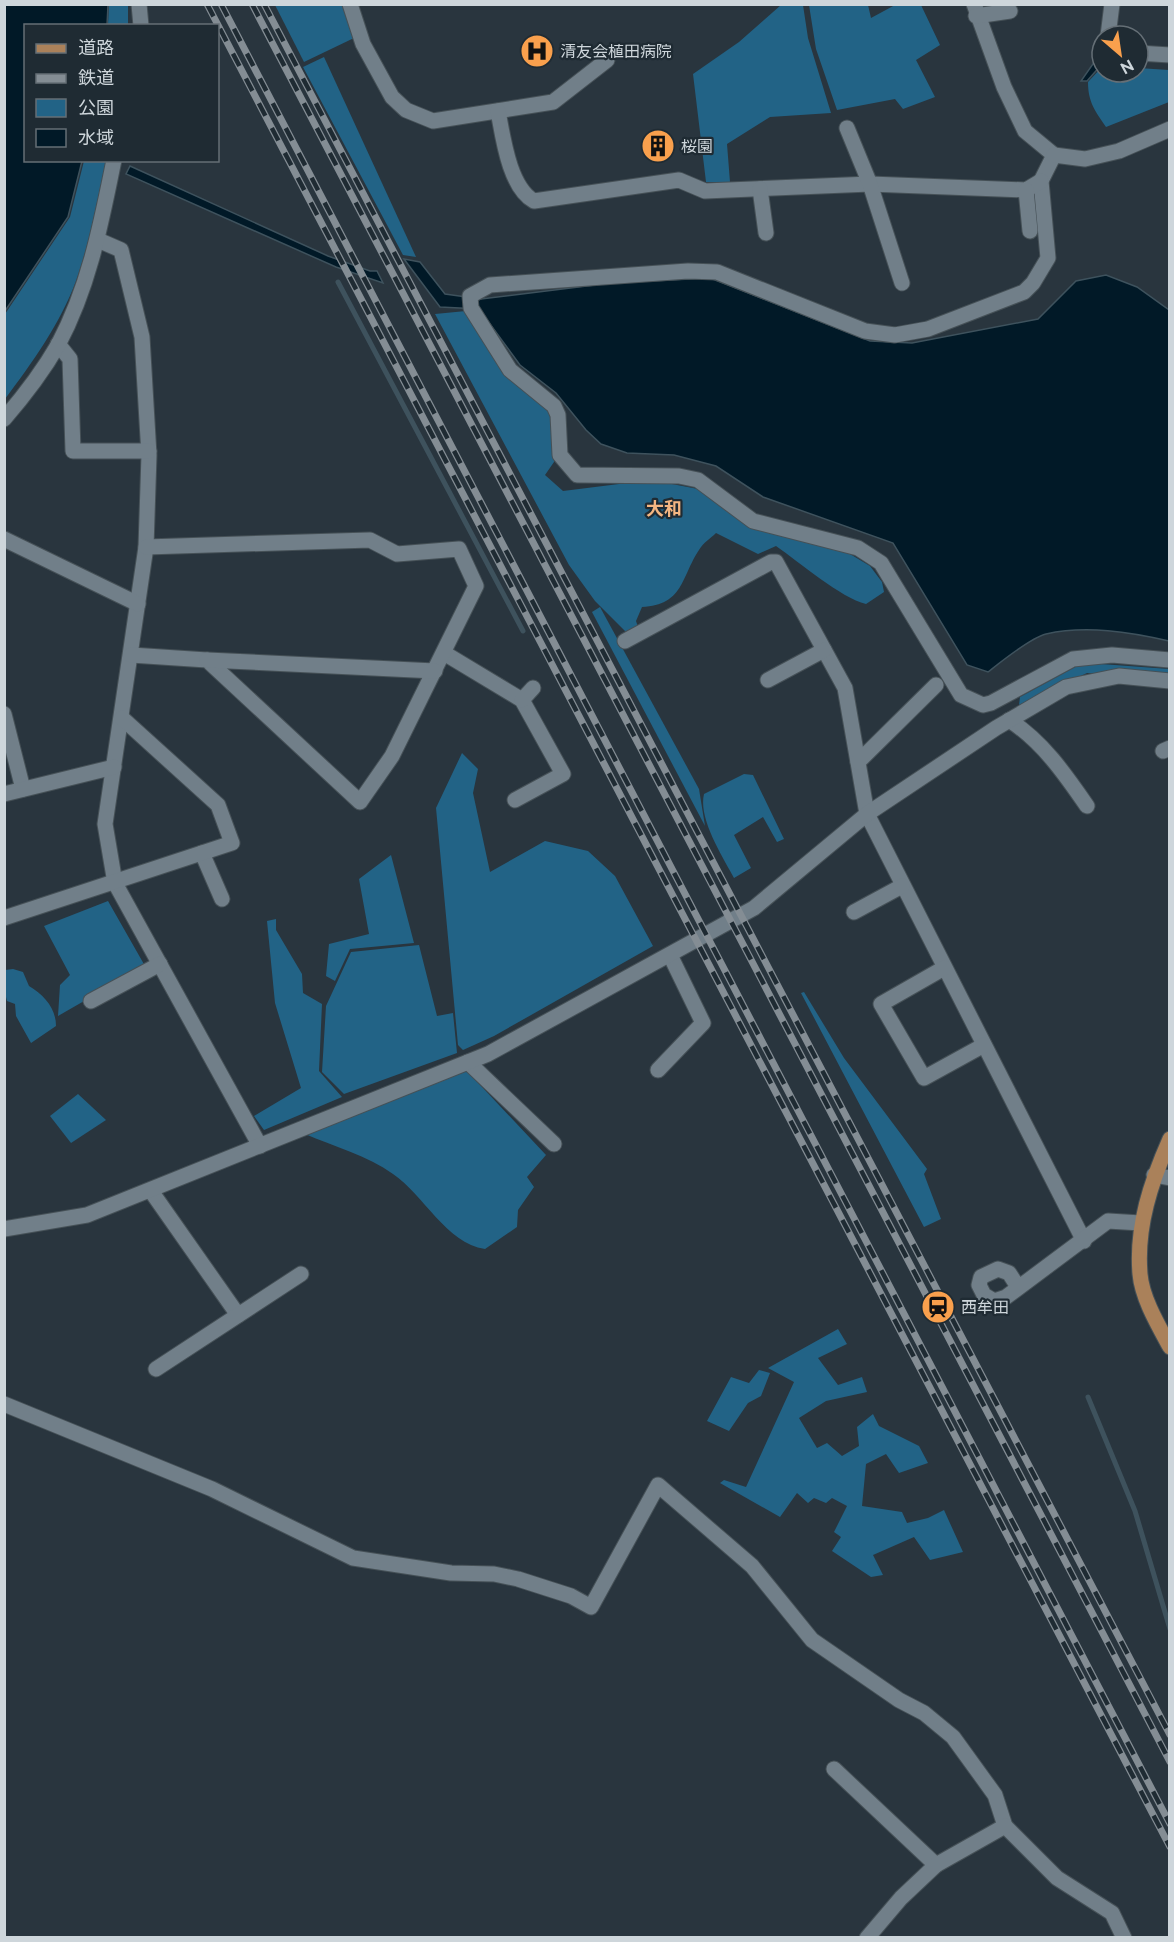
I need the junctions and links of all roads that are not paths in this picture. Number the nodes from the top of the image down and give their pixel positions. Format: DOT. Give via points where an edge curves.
graph roads {
  1 [pos="139,4"];
  2 [pos="350,4"];
  3 [pos="1112,4"];
  4 [pos="975,10"];
  5 [pos="1010,11"];
  6 [pos="141,24"];
  7 [pos="1110,24"];
  8 [pos="1150,54"];
  9 [pos="1170,55"];
  10 [pos="607,60"];
  11 [pos="498,111"];
  12 [pos="847,128"];
  13 [pos="1170,129"];
  14 [pos="1054,155"];
  15 [pos="114,162"];
  16 [pos="1041,180"];
  17 [pos="870,184"];
  18 [pos="760,189"];
  19 [pos="1026,190"];
  20 [pos="1030,231"];
  21 [pos="766,233"];
  22 [pos="98,240"];
  23 [pos="902,283"];
  24 [pos="58,344"];
  25 [pos="4,419"];
  26 [pos="149,451"];
  27 [pos="4,539"];
  28 [pos="146,547"];
  29 [pos="138,603"];
  30 [pos="625,641"];
  31 [pos="824,650"];
  32 [pos="444,653"];
  33 [pos="131,655"];
  34 [pos="207,660"];
  35 [pos="1170,660"];
  36 [pos="435,671"];
  37 [pos="768,680"];
  38 [pos="1170,681"];
  39 [pos="936,685"];
  40 [pos="533,687"];
  41 [pos="522,700"];
  42 [pos="4,714"];
  43 [pos="122,718"];
  44 [pos="1009,720"];
  45 [pos="858,762"];
  46 [pos="114,767"];
  47 [pos="23,789"];
  48 [pos="4,794"];
  49 [pos="515,800"];
  50 [pos="1087,806"];
  51 [pos="867,814"];
  52 [pos="202,853"];
  53 [pos="115,883"];
  54 [pos="902,886"];
  55 [pos="222,899"];
  56 [pos="854,912"];
  57 [pos="4,918"];
  58 [pos="670,955"];
  59 [pos="160,964"];
  60 [pos="944,968"];
  61 [pos="91,1001"];
  62 [pos="984,1045"];
  63 [pos="468,1062"];
  64 [pos="658,1070"];
  65 [pos="1170,1139"];
  66 [pos="554,1144"];
  67 [pos="260,1146"];
  68 [pos="1154,1175"];
  69 [pos="1170,1178"];
  70 [pos="151,1191"];
  71 [pos="1141,1223"];
  72 [pos="4,1229"];
  73 [pos="1084,1241"];
  74 [pos="301,1274"];
  75 [pos="1018,1287"];
  76 [pos="238,1315"];
  77 [pos="1170,1347"];
  78 [pos="156,1369"];
  79 [pos="4,1404"];
  80 [pos="834,1769"];
  81 [pos="1005,1826"];
  82 [pos="936,1865"];
  83 [pos="867,1938"];
  84 [pos="1124,1938"];
  1 -- 6 [label="street"];
  2 -- 11 [label="street" via="363,44 384,85 405,110 433,121"];
  3 -- 7 [label="street"];
  4 -- 5 [label="street"];
  4 -- 14 [label="street" via="1025,131"];
  8 -- 9 [label="street"];
  10 -- 11 [label="street" via="553,102"];
  11 -- 18 [label="street" via="509,165 534,201 678,180 705,191"];
  12 -- 17 [label="street"];
  13 -- 14 [label="street" via="1119,151 1085,159"];
  14 -- 16 [label="street"];
  15 -- 22 [label="street"];
  16 -- 19 [label="street"];
  16 -- 35 [label="street" via="1048,258 1033,283 1024,291 907,334 865,331 717,272 490,285 470,296 471,308 510,370 554,406 560,455 577,475 680,476 698,480 753,521 858,548 881,563 961,695 983,705 991,704 1072,659 1112,655"];
  17 -- 18 [label="street"];
  17 -- 19 [label="street"];
  17 -- 23 [label="street"];
  18 -- 21 [label="street"];
  19 -- 20 [label="street"];
  22 -- 24 [label="street" via="83,288"];
  22 -- 26 [label="street" via="121,250 142,337"];
  24 -- 25 [label="street"];
  24 -- 26 [label="street" via="70,359 73,451"];
  26 -- 28 [label="street"];
  27 -- 29 [label="street"];
  28 -- 29 [label="street"];
  28 -- 32 [label="street" via="370,540 397,554 459,549 476,586"];
  29 -- 33 [label="street"];
  30 -- 31 [label="street" via="776,562"];
  31 -- 37 [label="street"];
  31 -- 45 [label="street" via="845,688"];
  32 -- 36 [label="street"];
  32 -- 41 [label="street"];
  33 -- 34 [label="street"];
  33 -- 43 [label="street"];
  34 -- 36 [label="street"];
  34 -- 36 [label="street" via="360,802 392,756"];
  38 -- 44 [label="street" via="1119,676 1066,687"];
  39 -- 45 [label="street"];
  40 -- 41 [label="street"];
  41 -- 49 [label="street" via="562,774"];
  42 -- 47 [label="street"];
  43 -- 46 [label="street"];
  43 -- 52 [label="street" via="218,805 232,843"];
  44 -- 50 [label="street" via="1029,733"];
  44 -- 51 [label="street"];
  45 -- 51 [label="street"];
  46 -- 47 [label="street"];
  46 -- 53 [label="street" via="105,824"];
  47 -- 48 [label="street"];
  51 -- 54 [label="street"];
  51 -- 58 [label="street" via="754,908"];
  52 -- 53 [label="street"];
  52 -- 55 [label="street"];
  53 -- 57 [label="street"];
  53 -- 59 [label="street"];
  54 -- 56 [label="street"];
  54 -- 60 [label="street"];
  58 -- 63 [label="street"];
  58 -- 64 [label="street" via="703,1023"];
  59 -- 61 [label="street"];
  59 -- 67 [label="street"];
  60 -- 62 [label="street"];
  60 -- 62 [label="street" via="880,1004 924,1078"];
  62 -- 73 [label="street"];
  63 -- 66 [label="street"];
  63 -- 67 [label="street"];
  65 -- 68 [label="main road"];
  67 -- 70 [label="street"];
  68 -- 69 [label="street"];
  68 -- 71 [label="main road"];
  70 -- 72 [label="street" via="87,1215"];
  70 -- 76 [label="street"];
  71 -- 73 [label="street" via="1108,1221"];
  71 -- 77 [label="main road" via="1140,1275 1156,1322"];
  73 -- 75 [label="street"];
  74 -- 76 [label="street"];
  76 -- 78 [label="street"];
  79 -- 81 [label="street" via="212,1489 352,1558 518,1579 571,1596 591,1608 658,1485 752,1566 812,1640 924,1713 953,1737 995,1795"];
  80 -- 82 [label="street"];
  81 -- 82 [label="street"];
  81 -- 84 [label="street" via="1057,1878 1112,1913"];
  82 -- 83 [label="street"];
}
